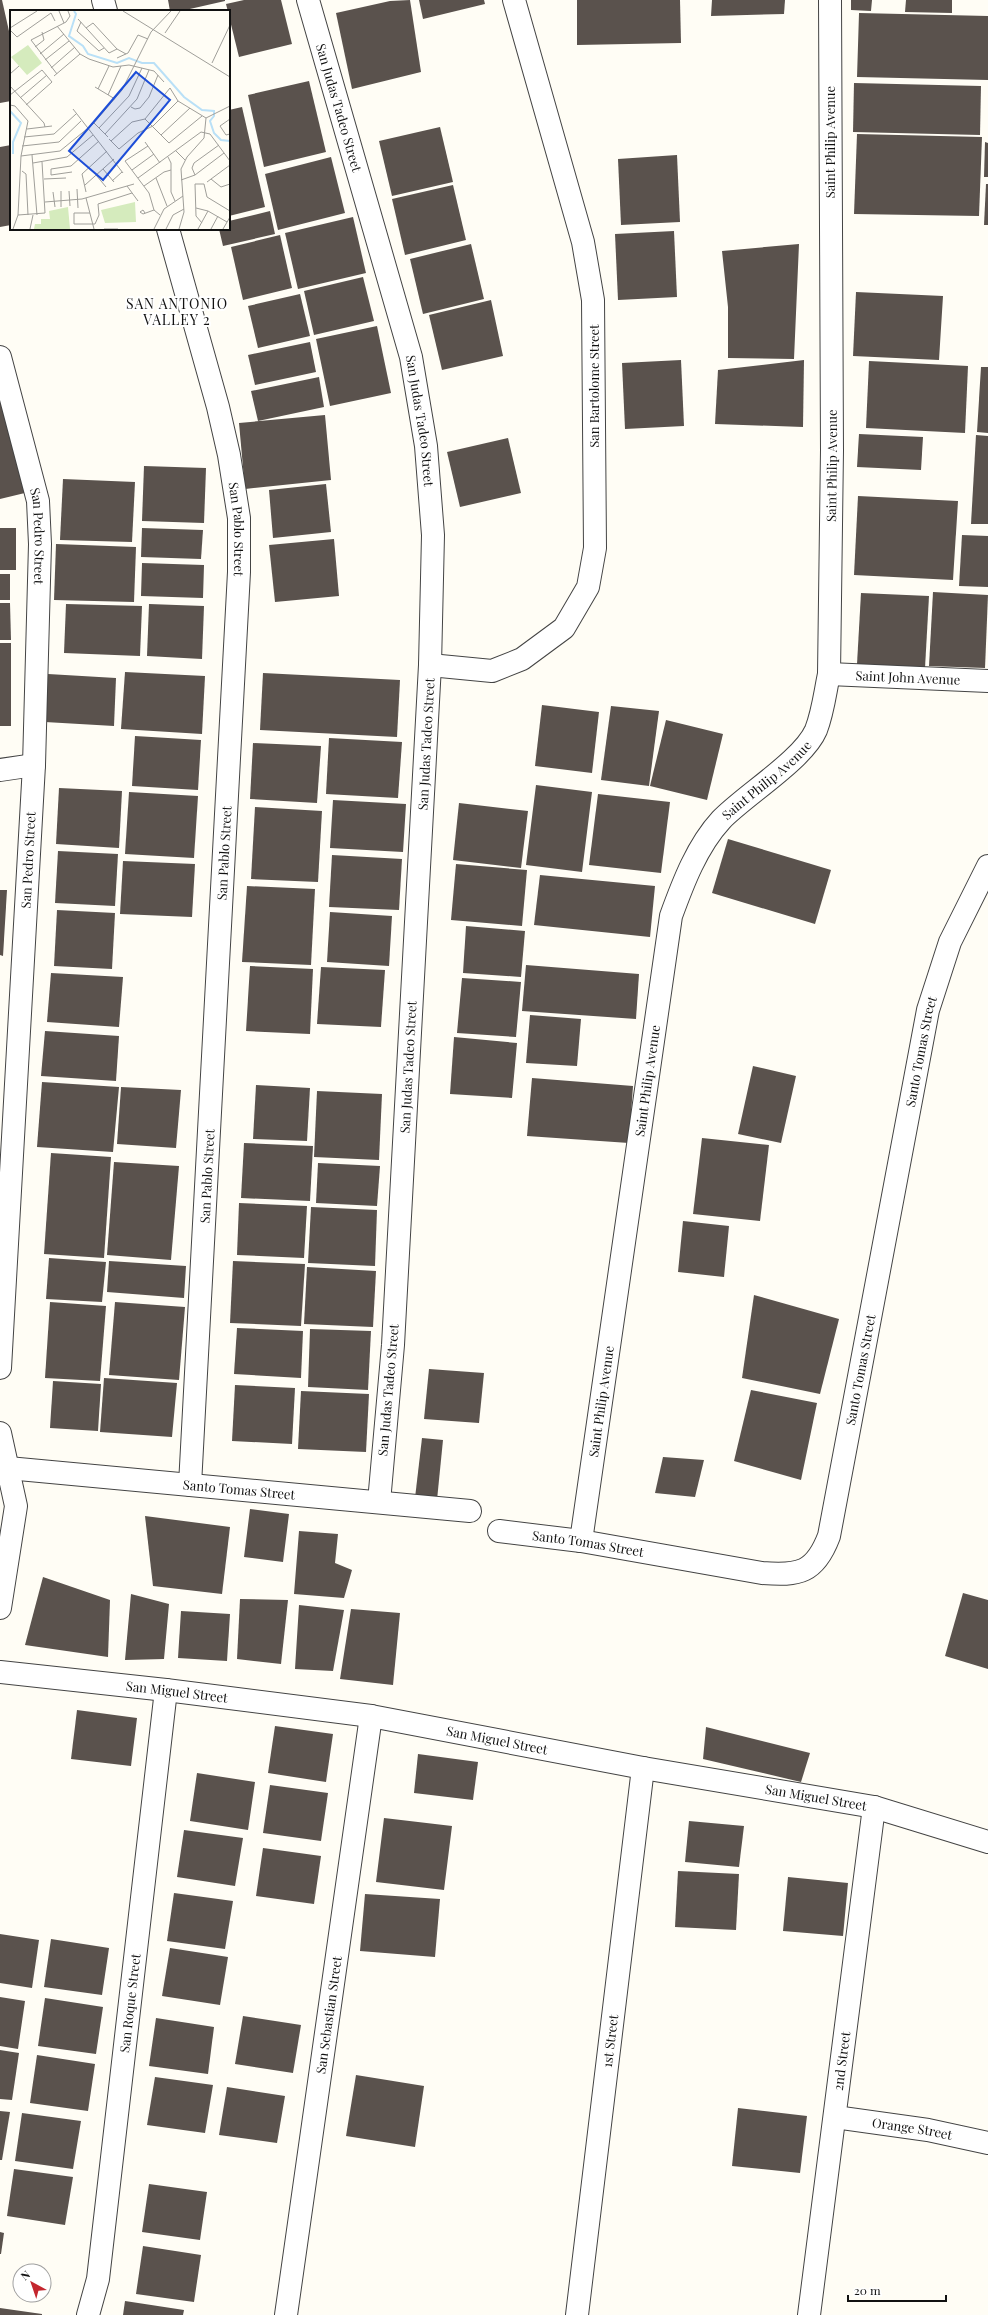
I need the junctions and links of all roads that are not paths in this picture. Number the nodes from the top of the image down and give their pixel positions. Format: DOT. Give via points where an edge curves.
graph roads {
  1 [pos="103,0"];
  2 [pos="308,0"];
  3 [pos="514,0"];
  4 [pos="830,0"];
  5 [pos="106,10"];
  6 [pos="168,230"];
  7 [pos="0,357"];
  8 [pos="430,665"];
  9 [pos="829,674"];
  10 [pos="988,682"];
  11 [pos="34,765"];
  12 [pos="0,770"];
  13 [pos="988,866"];
  14 [pos="0,1368"];
  15 [pos="0,1433"];
  16 [pos="8,1468"];
  17 [pos="190,1485"];
  18 [pos="379,1502"];
  19 [pos="470,1511"];
  20 [pos="499,1531"];
  21 [pos="580,1541"];
  22 [pos="0,1608"];
  23 [pos="0,1672"];
  24 [pos="166,1690"];
  25 [pos="371,1716"];
  26 [pos="643,1768"];
  27 [pos="874,1807"];
  28 [pos="988,1842"];
  29 [pos="835,2117"];
  30 [pos="988,2143"];
  31 [pos="88,2315"];
  32 [pos="286,2315"];
  33 [pos="577,2315"];
  34 [pos="809,2315"];
  1 -- 5 [label="street"];
  2 -- 8 [label="street, San Judas Tadeo Street" via="411,356 426,446 433,535"];
  3 -- 8 [label="street, San Bartolome Street" via="583,242 593,300 595,548 588,587 564,628 522,659 492,671"];
  4 -- 9 [label="street, Saint Philip Avenue" via="832,450"];
  6 -- 17 [label="street, San Pablo Street" via="218,407 239,518 239,580"];
  7 -- 11 [label="street, San Pedro Street" via="38,501 40,595"];
  8 -- 18 [label="street, San Judas Tadeo Street" via="394,1337"];
  9 -- 10 [label="street, Saint John Avenue"];
  9 -- 21 [label="street, Saint Philip Avenue" via="815,731 796,755 721,820 684,880 671,916"];
  11 -- 12 [label="street"];
  11 -- 14 [label="street, San Pedro Street"];
  13 -- 21 [label="street, Santo Tomas Street" via="950,942 928,1010 829,1536 822,1554 807,1569 788,1575 762,1573"];
  15 -- 16 [label="street"];
  16 -- 17 [label="street, Santo Tomas Street"];
  16 -- 22 [label="street" via="16,1506"];
  17 -- 18 [label="street, Santo Tomas Street"];
  18 -- 19 [label="street, Santo Tomas Street"];
  20 -- 21 [label="street, Santo Tomas Street"];
  23 -- 24 [label="street, San Miguel Street"];
  24 -- 25 [label="street, San Miguel Street"];
  24 -- 31 [label="street, San Roque Street" via="98,2279"];
  25 -- 26 [label="street, San Miguel Street"];
  25 -- 32 [label="street, San Sebastian Street"];
  26 -- 27 [label="street, San Miguel Street"];
  26 -- 33 [label="street, 1st Street"];
  27 -- 28 [label="street, San Miguel Street"];
  27 -- 29 [label="street, 2nd Street"];
  29 -- 30 [label="street, Orange Street" via="928,2130"];
  29 -- 34 [label="street, 2nd Street"];
}
